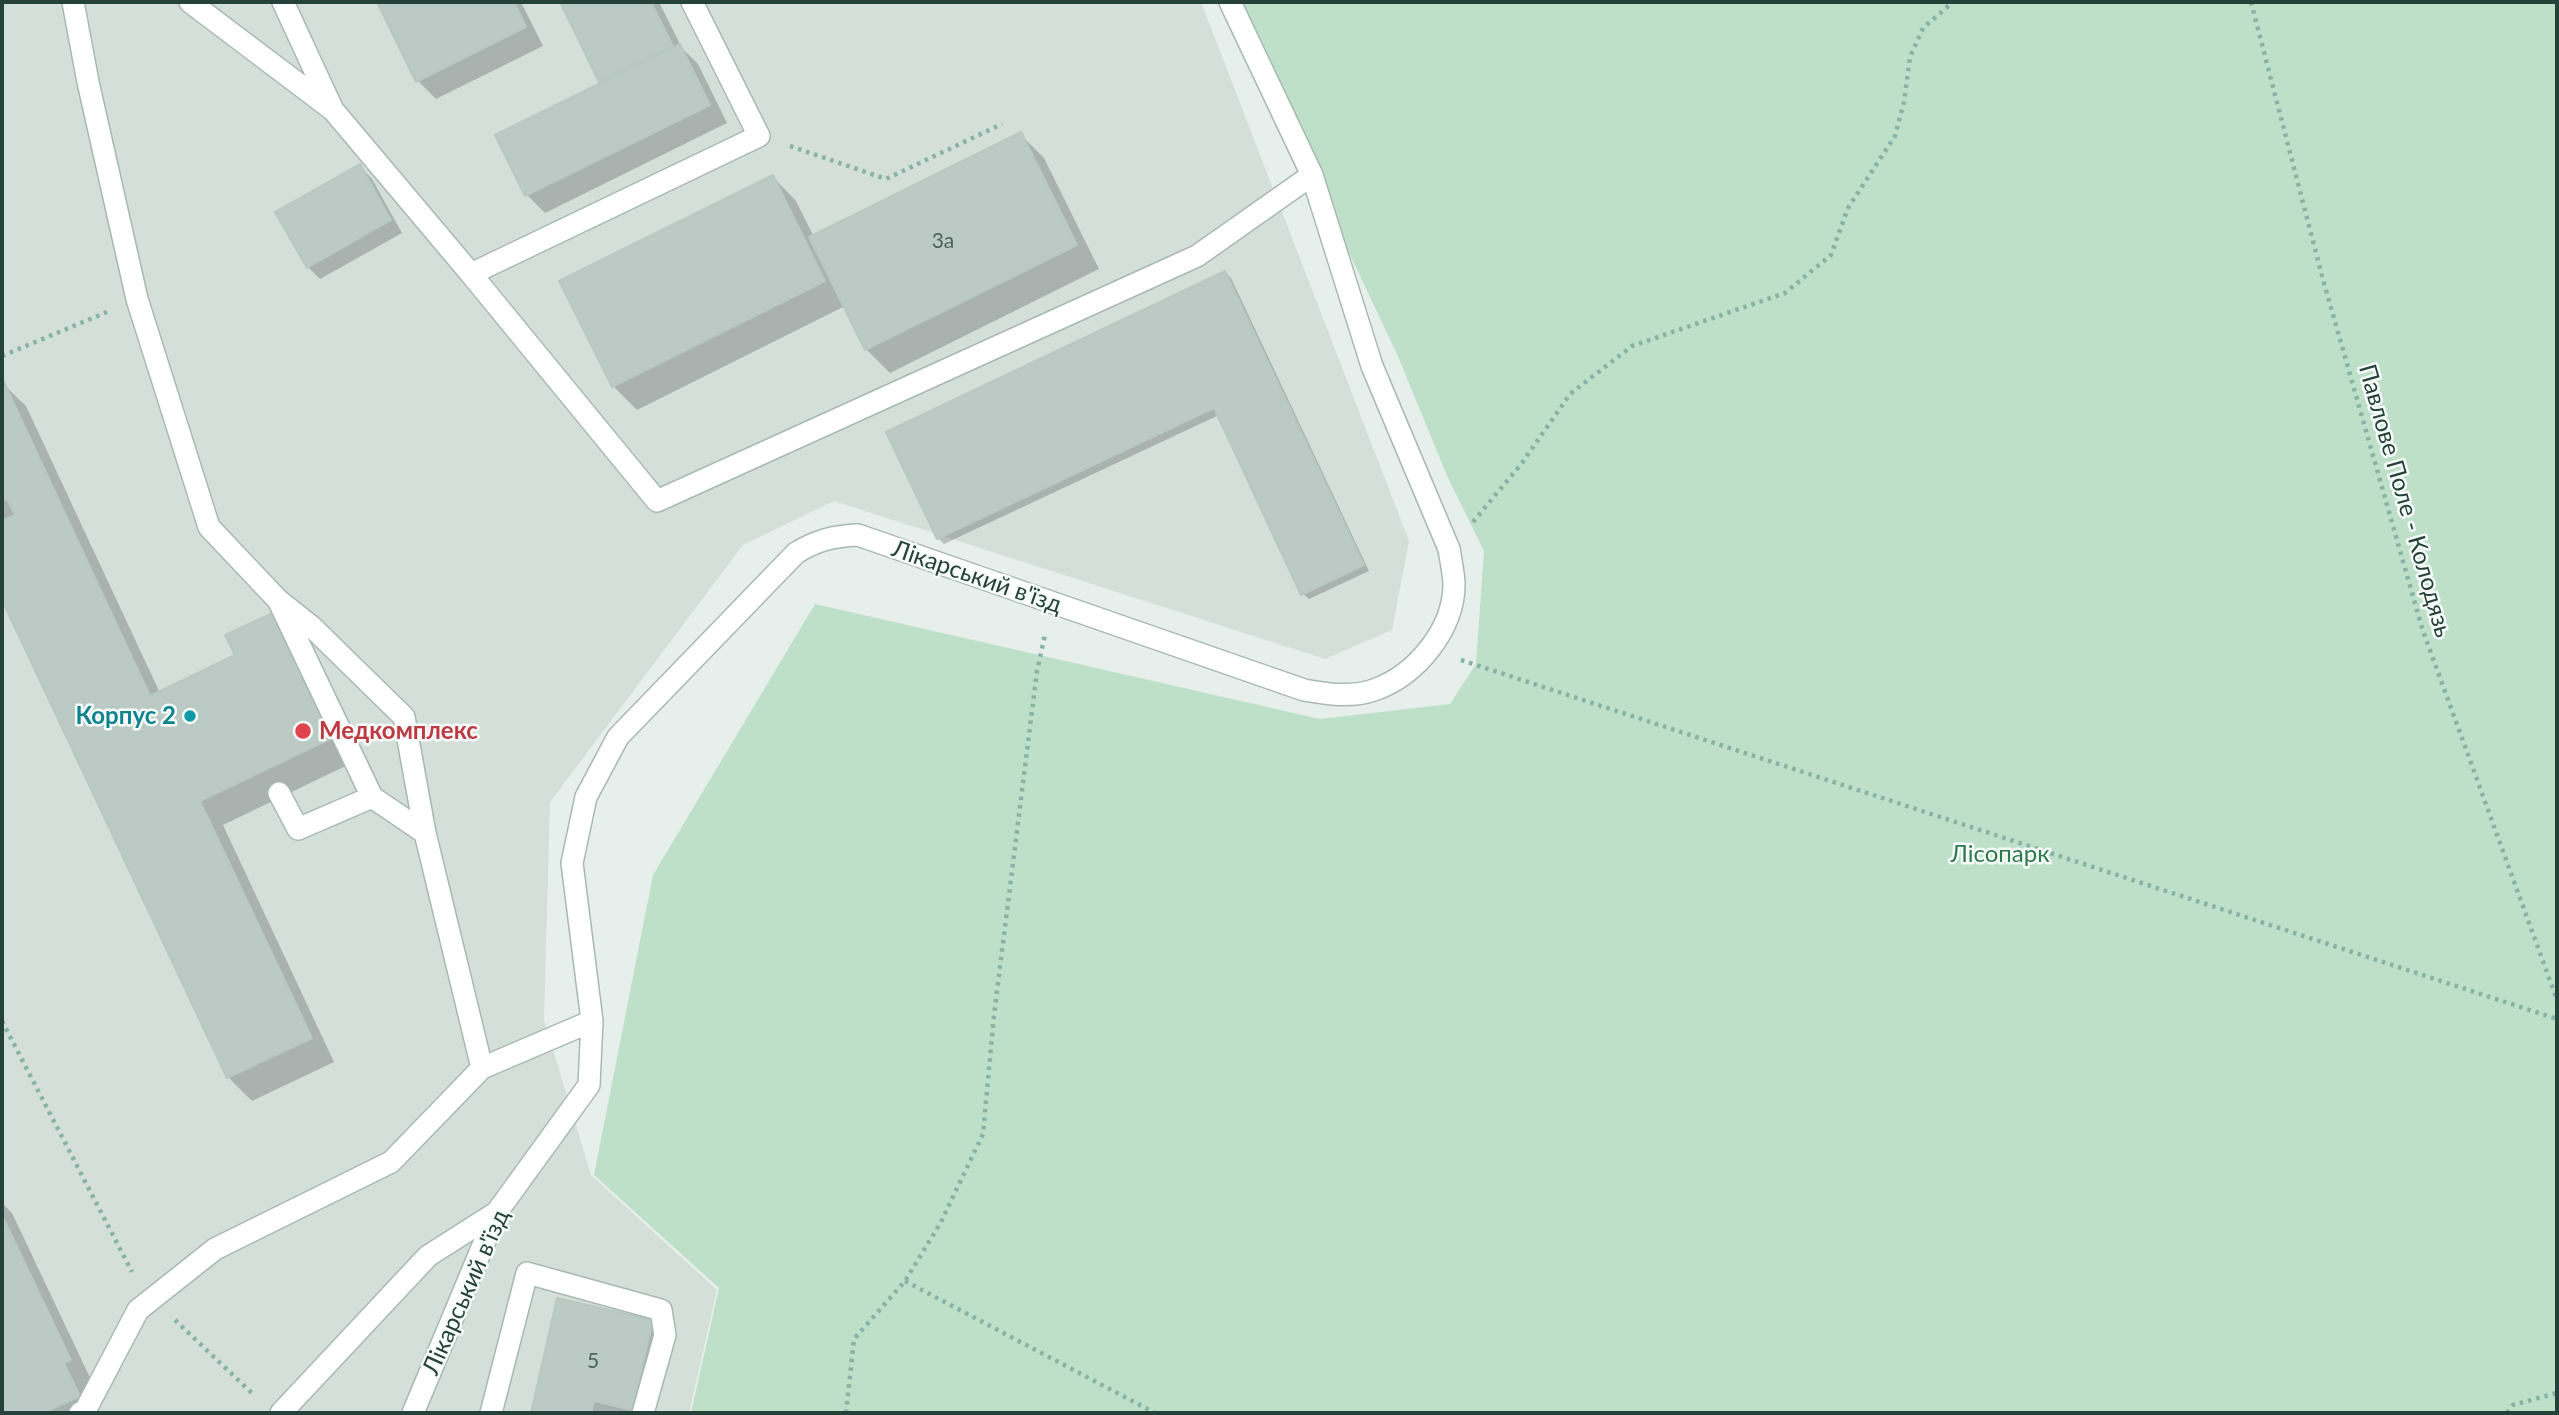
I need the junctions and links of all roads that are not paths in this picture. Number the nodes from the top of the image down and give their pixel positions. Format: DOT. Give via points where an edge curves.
graph roads {
  1 [pos="73,2"];
  2 [pos="190,2"];
  3 [pos="283,2"];
  4 [pos="692,2"];
  5 [pos="1230,2"];
  6 [pos="333,110"];
  7 [pos="1311,175"];
  8 [pos="471,274"];
  9 [pos="278,600"];
  10 [pos="279,793"];
  11 [pos="372,797"];
  12 [pos="425,833"];
  13 [pos="592,1021"];
  14 [pos="482,1068"];
  15 [pos="497,1212"];
  16 [pos="273,1409"];
  17 [pos="80,1413"];
  18 [pos="413,1413"];
  19 [pos="491,1413"];
  20 [pos="643,1413"];
  1 -- 9 [label="street" via="137,299 209,527"];
  2 -- 6 [label="street"];
  3 -- 6 [label="street"];
  4 -- 8 [label="street" via="759,136"];
  5 -- 7 [label="street, Лікарський в'їзд"];
  6 -- 8 [label="street"];
  7 -- 8 [label="street" via="1197,256 657,501"];
  7 -- 13 [label="street, Лікарський в'їзд" via="1372,366 1449,549 1454,584 1447,619 1430,650 1404,674 1373,690 1338,695 1304,690 858,536 815,541 796,553 618,737 586,797 572,863"];
  9 -- 11 [label="street"];
  9 -- 12 [label="street" via="404,717"];
  10 -- 11 [label="street" via="298,829"];
  11 -- 12 [label="street"];
  12 -- 14 [label="street"];
  13 -- 14 [label="street"];
  13 -- 15 [label="street, Лікарський в'їзд" via="589,1085"];
  14 -- 17 [label="street" via="391,1162 215,1248 138,1310"];
  15 -- 16 [label="street" via="428,1256"];
  15 -- 18 [label="street, Лікарський в'їзд"];
  19 -- 20 [label="street" via="527,1273 661,1310 665,1335"];
}
